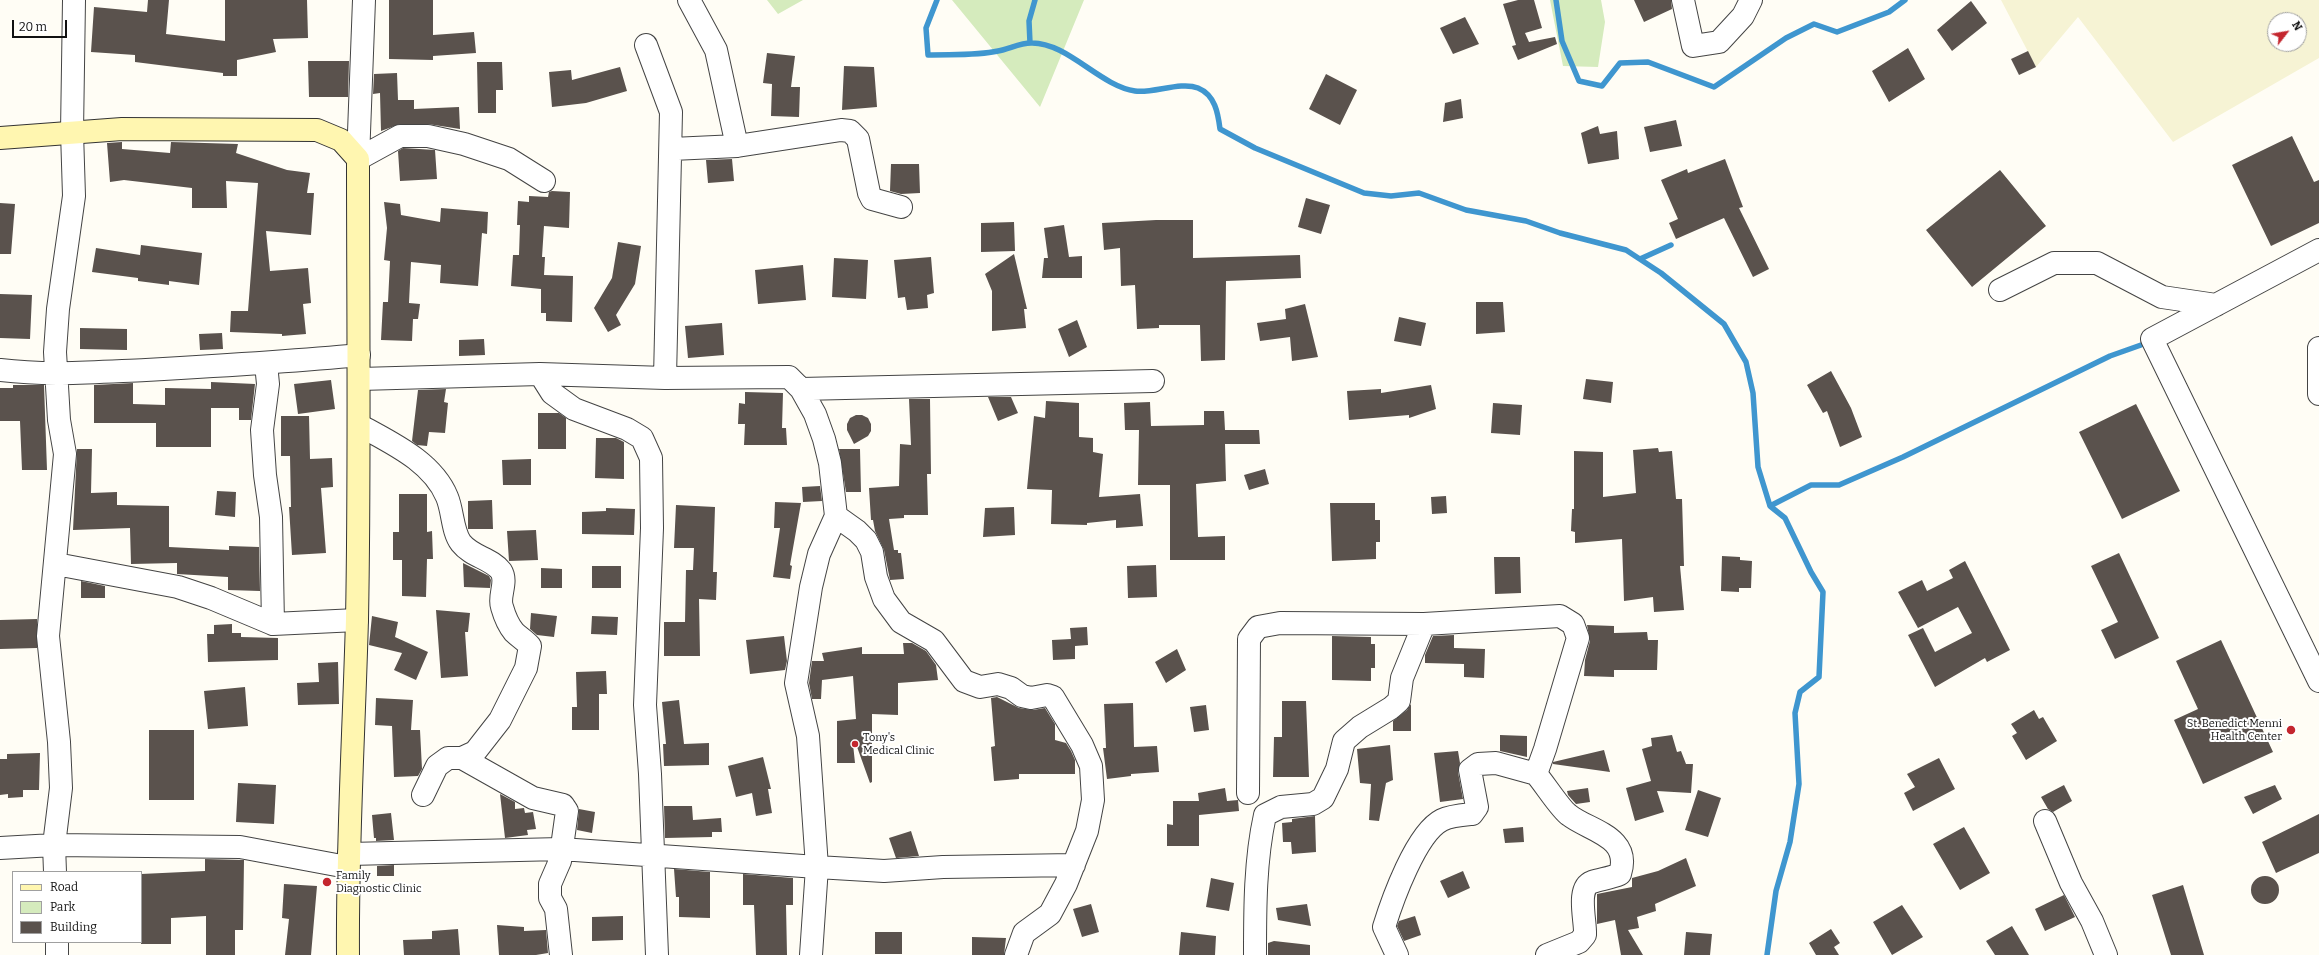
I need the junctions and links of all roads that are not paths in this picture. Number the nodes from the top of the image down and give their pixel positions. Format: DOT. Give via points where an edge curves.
graph roads {
  1 [pos="74,0"];
  2 [pos="364,0"];
  3 [pos="689,0"];
  4 [pos="1683,0"];
  5 [pos="1751,0"];
  6 [pos="646,45"];
  7 [pos="72,132"];
  8 [pos="0,138"];
  9 [pos="737,146"];
  10 [pos="672,149"];
  11 [pos="358,158"];
  12 [pos="544,181"];
  13 [pos="901,207"];
  14 [pos="2319,250"];
  15 [pos="2000,290"];
  16 [pos="2216,305"];
  17 [pos="2319,348"];
  18 [pos="359,355"];
  19 [pos="266,364"];
  20 [pos="0,370"];
  21 [pos="56,372"];
  22 [pos="540,374"];
  23 [pos="664,378"];
  24 [pos="360,379"];
  25 [pos="1153,381"];
  26 [pos="801,389"];
  27 [pos="2319,394"];
  28 [pos="359,425"];
  29 [pos="836,516"];
  30 [pos="56,564"];
  31 [pos="357,620"];
  32 [pos="273,624"];
  33 [pos="1424,624"];
  34 [pos="2319,681"];
  35 [pos="462,758"];
  36 [pos="1536,774"];
  37 [pos="1248,793"];
  38 [pos="423,795"];
  39 [pos="2045,821"];
  40 [pos="54,845"];
  41 [pos="0,848"];
  42 [pos="561,849"];
  43 [pos="653,857"];
  44 [pos="348,861"];
  45 [pos="1074,865"];
  46 [pos="817,867"];
  47 [pos="55,871"];
  48 [pos="57,943"];
  49 [pos="57,955"];
  50 [pos="348,955"];
  51 [pos="561,955"];
  52 [pos="657,955"];
  53 [pos="811,955"];
  54 [pos="1016,955"];
  55 [pos="1255,955"];
  56 [pos="1397,955"];
  57 [pos="1547,955"];
  58 [pos="2106,955"];
  1 -- 7 [label="street"];
  2 -- 11 [label="street"];
  3 -- 9 [label="street" via="716,50"];
  4 -- 5 [label="street" via="1693,46 1718,42 1743,16"];
  6 -- 10 [label="street" via="671,112"];
  7 -- 8 [label="street"];
  7 -- 11 [label="street" via="122,129 318,130 341,140"];
  7 -- 21 [label="street" via="74,196 58,309"];
  9 -- 10 [label="street"];
  9 -- 13 [label="street" via="841,130 850,131 858,139 872,199"];
  10 -- 23 [label="street"];
  11 -- 12 [label="street" via="400,136 428,136 464,144 509,159"];
  11 -- 18 [label="street"];
  14 -- 16 [label="street"];
  15 -- 16 [label="street" via="2054,263 2097,263 2162,297"];
  16 -- 34 [label="street" via="2152,339"];
  17 -- 27 [label="street"];
  18 -- 19 [label="street"];
  18 -- 24 [label="street"];
  19 -- 21 [label="street"];
  19 -- 32 [label="street" via="268,384 262,430 271,517"];
  20 -- 21 [label="street"];
  21 -- 30 [label="street" via="64,454"];
  22 -- 23 [label="street"];
  22 -- 24 [label="street"];
  22 -- 43 [label="street" via="552,393 574,409 622,427 642,438 651,458 652,528 645,705"];
  23 -- 26 [label="street" via="789,377"];
  24 -- 28 [label="street"];
  25 -- 26 [label="street"];
  26 -- 29 [label="street" via="815,414 824,439 830,462"];
  28 -- 31 [label="street"];
  28 -- 35 [label="street" via="404,449 442,486 451,506 461,543 472,554 490,562 501,572 504,584 502,606 514,632 530,646 526,668 500,720 475,752"];
  29 -- 45 [label="street" via="866,540 872,552 876,577 884,599 901,622 934,641 964,680 980,688 998,684 1031,698 1047,695 1057,702 1091,766 1093,800 1087,831"];
  29 -- 46 [label="street" via="819,554 811,587 796,684 808,736"];
  30 -- 32 [label="street" via="178,587"];
  30 -- 40 [label="street" via="48,636 59,742 60,780"];
  31 -- 32 [label="street"];
  31 -- 44 [label="street"];
  33 -- 36 [label="street" via="1560,616 1572,624 1578,638"];
  33 -- 37 [label="street" via="1280,623 1258,627 1249,639"];
  33 -- 55 [label="street" via="1402,678 1399,701 1344,741 1337,769 1323,798 1313,804 1281,807 1265,815 1255,904"];
  35 -- 38 [label="street" via="448,758 437,766"];
  35 -- 42 [label="street" via="533,798 563,804 567,811 567,820"];
  36 -- 56 [label="street" via="1496,763 1478,764 1470,770 1477,807 1472,814 1441,820 1428,833 1396,889 1384,927"];
  36 -- 57 [label="street" via="1568,815 1607,835 1620,852 1623,864 1620,874 1591,882 1585,888 1582,898 1586,935 1579,942"];
  39 -- 58 [label="street" via="2071,883 2092,921"];
  40 -- 41 [label="street"];
  40 -- 44 [label="street" via="240,847"];
  40 -- 47 [label="street"];
  42 -- 43 [label="street"];
  42 -- 44 [label="street"];
  42 -- 51 [label="street" via="560,861 550,884 550,898 556,909"];
  43 -- 46 [label="street"];
  43 -- 52 [label="street"];
  44 -- 50 [label="street"];
  45 -- 46 [label="street" via="944,867 884,871"];
  45 -- 54 [label="street" via="1050,914 1024,933"];
  46 -- 53 [label="street"];
  48 -- 49 [label="street"];
}
